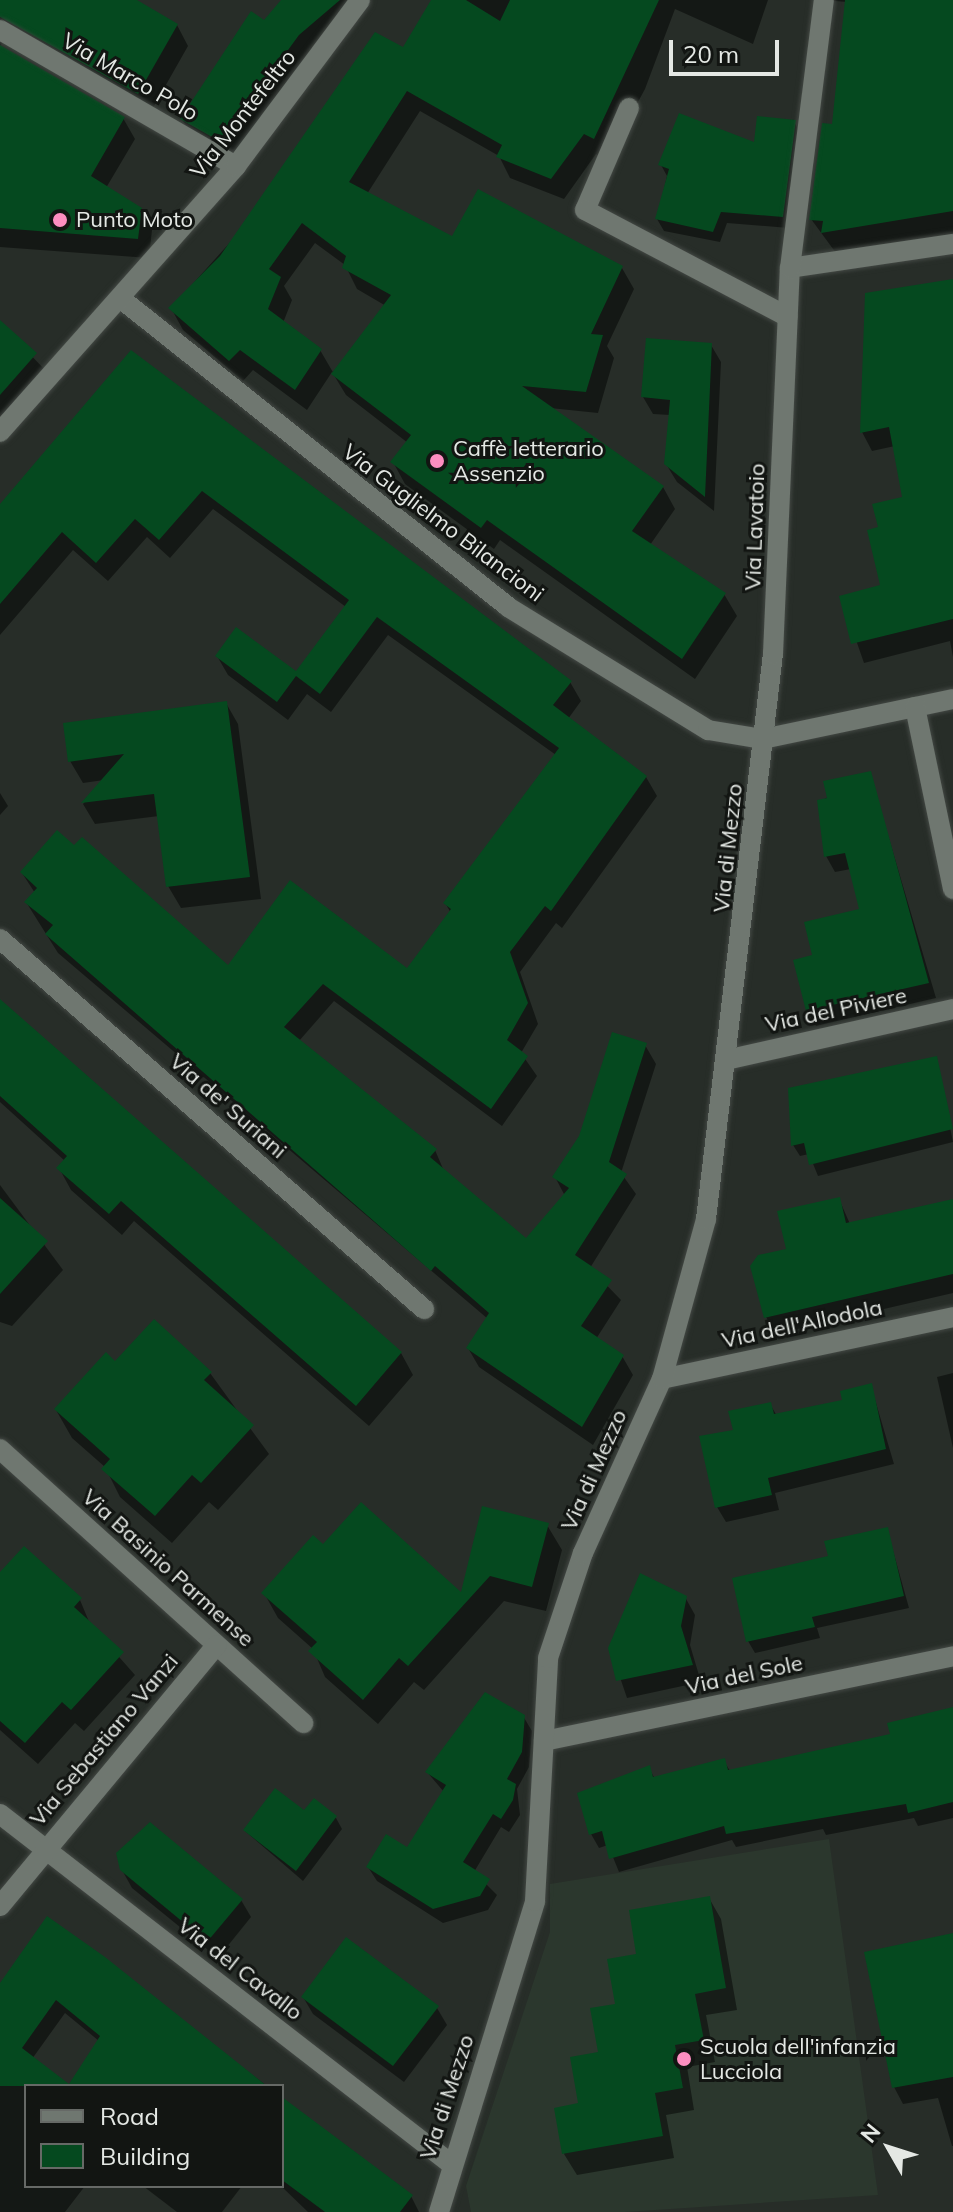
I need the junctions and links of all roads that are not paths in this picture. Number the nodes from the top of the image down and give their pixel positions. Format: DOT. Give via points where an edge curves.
graph roads {
  1 [pos="360,0"];
  2 [pos="824,0"];
  3 [pos="0,30"];
  4 [pos="629,108"];
  5 [pos="236,166"];
  6 [pos="953,244"];
  7 [pos="790,268"];
  8 [pos="120,298"];
  9 [pos="788,317"];
  10 [pos="0,432"];
  11 [pos="953,699"];
  12 [pos="915,707"];
  13 [pos="763,739"];
  14 [pos="953,889"];
  15 [pos="0,939"];
  16 [pos="953,1009"];
  17 [pos="730,1059"];
  18 [pos="424,1309"];
  19 [pos="953,1317"];
  20 [pos="662,1379"];
  21 [pos="0,1449"];
  22 [pos="217,1645"];
  23 [pos="953,1656"];
  24 [pos="303,1723"];
  25 [pos="544,1741"];
  26 [pos="0,1814"];
  27 [pos="44,1847"];
  28 [pos="0,1906"];
  29 [pos="450,2163"];
  30 [pos="439,2212"];
  1 -- 5 [label="street, Via Montefeltro"];
  2 -- 7 [label="street, Via Lavatoio"];
  3 -- 5 [label="street, Via Marco Polo"];
  4 -- 9 [label="street" via="585,210"];
  5 -- 8 [label="street, Via Montefeltro"];
  6 -- 7 [label="street"];
  7 -- 9 [label="street, Via Lavatoio"];
  8 -- 10 [label="street, Via Montefeltro"];
  8 -- 13 [label="street, Via Guglielmo Bilancioni" via="508,607 708,730"];
  9 -- 13 [label="street, Via Lavatoio"];
  11 -- 12 [label="street"];
  12 -- 13 [label="street"];
  12 -- 14 [label="street"];
  13 -- 17 [label="street, Via di Mezzo"];
  15 -- 18 [label="street, Via de' Suriani"];
  16 -- 17 [label="street, Via del Piviere"];
  17 -- 20 [label="street, Via di Mezzo" via="706,1219"];
  19 -- 20 [label="street, Via dell'Allodola"];
  20 -- 25 [label="street, Via di Mezzo" via="583,1553 548,1658"];
  21 -- 22 [label="street, Via Basinio Parmense"];
  22 -- 24 [label="street, Via Basinio Parmense"];
  22 -- 27 [label="street, Via Sebastiano Vanzi"];
  23 -- 25 [label="street, Via del Sole"];
  25 -- 29 [label="street, Via di Mezzo" via="535,1901"];
  26 -- 27 [label="street, Via del Cavallo"];
  27 -- 28 [label="street, Via Sebastiano Vanzi"];
  27 -- 29 [label="street, Via del Cavallo"];
  29 -- 30 [label="street, Via di Mezzo"];
}
